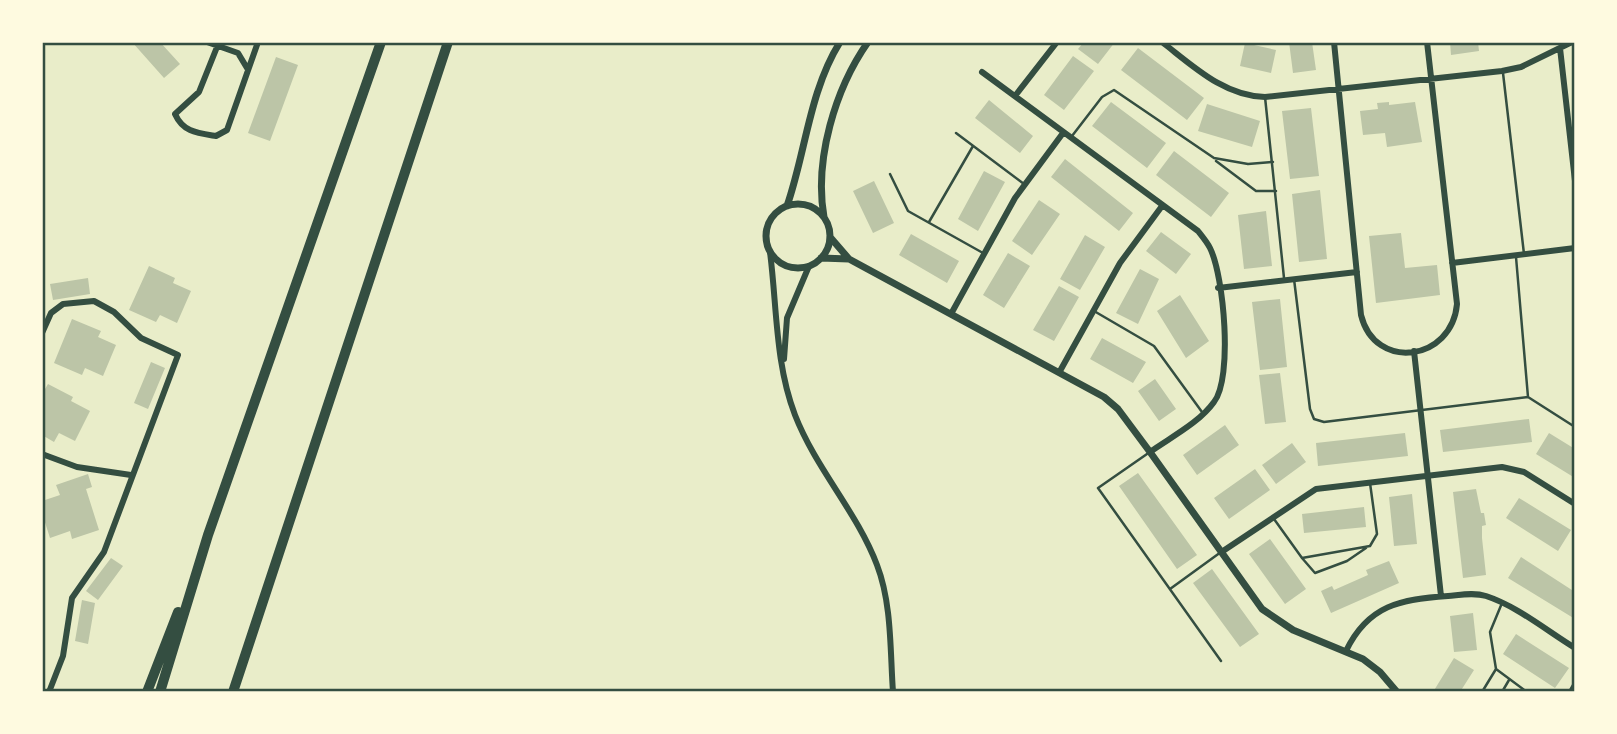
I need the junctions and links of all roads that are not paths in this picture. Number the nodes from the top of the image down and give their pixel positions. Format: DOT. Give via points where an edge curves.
graph roads {
  1 [pos="207,42"];
  2 [pos="258,42"];
  3 [pos="381,42"];
  4 [pos="448,42"];
  5 [pos="840,42"];
  6 [pos="868,42"];
  7 [pos="1057,42"];
  8 [pos="1162,42"];
  9 [pos="1334,42"];
  10 [pos="1427,42"];
  11 [pos="1572,42"];
  12 [pos="219,44"];
  13 [pos="1560,48"];
  14 [pos="247,68"];
  15 [pos="1502,71"];
  16 [pos="982,72"];
  17 [pos="1430,78"];
  18 [pos="1338,88"];
  19 [pos="1015,96"];
  20 [pos="1265,97"];
  21 [pos="956,133"];
  22 [pos="1063,133"];
  23 [pos="1070,138"];
  24 [pos="973,146"];
  25 [pos="1214,158"];
  26 [pos="1273,162"];
  27 [pos="890,174"];
  28 [pos="1575,181"];
  29 [pos="1024,184"];
  30 [pos="1276,191"];
  31 [pos="787,206"];
  32 [pos="1163,206"];
  33 [pos="824,218"];
  34 [pos="929,223"];
  35 [pos="830,237"];
  36 [pos="1575,248"];
  37 [pos="770,252"];
  38 [pos="983,253"];
  39 [pos="1524,254"];
  40 [pos="1516,256"];
  41 [pos="821,258"];
  42 [pos="849,259"];
  43 [pos="1452,263"];
  44 [pos="809,266"];
  45 [pos="1357,272"];
  46 [pos="1294,279"];
  47 [pos="1285,280"];
  48 [pos="1218,288"];
  49 [pos="1094,312"];
  50 [pos="951,314"];
  51 [pos="42,333"];
  52 [pos="1414,351"];
  53 [pos="783,368"];
  54 [pos="1060,371"];
  55 [pos="1528,397"];
  56 [pos="1420,412"];
  57 [pos="1204,414"];
  58 [pos="1575,427"];
  59 [pos="1150,452"];
  60 [pos="42,454"];
  61 [pos="131,475"];
  62 [pos="1427,476"];
  63 [pos="1370,483"];
  64 [pos="1575,504"];
  65 [pos="1272,517"];
  66 [pos="208,535"];
  67 [pos="1370,546"];
  68 [pos="1223,551"];
  69 [pos="1302,558"];
  70 [pos="1170,589"];
  71 [pos="1441,596"];
  72 [pos="1502,603"];
  73 [pos="1575,648"];
  74 [pos="1346,651"];
  75 [pos="1221,662"];
  76 [pos="1496,669"];
  77 [pos="1509,680"];
  78 [pos="1575,685"];
  79 [pos="49,692"];
  80 [pos="147,692"];
  81 [pos="160,692"];
  82 [pos="233,692"];
  83 [pos="893,692"];
  84 [pos="1397,692"];
  85 [pos="1482,692"];
  86 [pos="1502,692"];
  87 [pos="1527,692"];
  88 [pos="1571,692"];
  1 -- 12 [label="street"];
  2 -- 14 [label="street"];
  3 -- 66 [label="highway"];
  4 -- 82 [label="highway"];
  5 -- 31 [label="street" via="818,88"];
  6 -- 33 [label="street" via="835,109 821,176"];
  7 -- 19 [label="street"];
  8 -- 20 [label="street" via="1208,78 1251,97"];
  9 -- 18 [label="street"];
  10 -- 17 [label="street"];
  11 -- 13 [label="street"];
  12 -- 14 [label="street" via="238,53"];
  12 -- 14 [label="street" via="199,92 175,114 180,126 216,136 227,130"];
  13 -- 15 [label="street"];
  13 -- 28 [label="street"];
  15 -- 17 [label="street"];
  15 -- 39 [label="lane"];
  16 -- 19 [label="street"];
  17 -- 18 [label="street"];
  17 -- 43 [label="street"];
  18 -- 20 [label="street"];
  18 -- 45 [label="street"];
  19 -- 22 [label="street"];
  20 -- 26 [label="lane"];
  21 -- 24 [label="lane"];
  22 -- 23 [label="street"];
  22 -- 29 [label="street"];
  23 -- 25 [label="lane" via="1102,97 1114,90"];
  23 -- 32 [label="street"];
  24 -- 29 [label="lane"];
  24 -- 34 [label="lane"];
  25 -- 26 [label="lane" via="1248,164"];
  25 -- 30 [label="lane" via="1256,191"];
  26 -- 30 [label="lane"];
  27 -- 34 [label="lane" via="908,211"];
  29 -- 38 [label="street"];
  30 -- 47 [label="lane"];
  31 -- 33 [label="street" via="807,206"];
  31 -- 37 [label="street" via="768,223"];
  32 -- 48 [label="street" via="1202,237 1214,260"];
  32 -- 49 [label="street" via="1125,256"];
  33 -- 35 [label="street"];
  34 -- 38 [label="lane"];
  35 -- 41 [label="street"];
  35 -- 42 [label="street"];
  36 -- 39 [label="street"];
  37 -- 44 [label="street" via="783,264"];
  37 -- 53 [label="street"];
  38 -- 50 [label="street"];
  39 -- 40 [label="street"];
  40 -- 43 [label="street"];
  40 -- 55 [label="lane"];
  41 -- 42 [label="street"];
  41 -- 44 [label="street"];
  42 -- 50 [label="street"];
  43 -- 52 [label="street" via="1456,321 1442,340"];
  44 -- 53 [label="street" via="787,318"];
  45 -- 46 [label="street"];
  45 -- 52 [label="street" via="1361,315 1368,333 1391,350"];
  46 -- 47 [label="street"];
  46 -- 56 [label="lane" via="1314,419 1324,422"];
  47 -- 48 [label="street"];
  48 -- 57 [label="street" via="1226,374 1216,401"];
  49 -- 54 [label="street"];
  49 -- 57 [label="lane" via="1154,346"];
  50 -- 54 [label="street"];
  51 -- 61 [label="street" via="51,313 63,304 94,301 114,312 141,338 178,355"];
  52 -- 56 [label="street"];
  53 -- 83 [label="street" via="795,415 878,566 888,614"];
  54 -- 59 [label="street" via="1111,403"];
  55 -- 56 [label="lane"];
  55 -- 58 [label="lane"];
  56 -- 62 [label="street"];
  57 -- 59 [label="street"];
  59 -- 68 [label="street"];
  59 -- 70 [label="lane" via="1098,488"];
  60 -- 61 [label="street" via="77,467"];
  61 -- 79 [label="street" via="104,552 72,598 63,656"];
  62 -- 63 [label="street"];
  62 -- 64 [label="street" via="1513,468"];
  62 -- 71 [label="street"];
  63 -- 65 [label="street" via="1316,489"];
  63 -- 67 [label="lane" via="1377,534"];
  65 -- 68 [label="street"];
  65 -- 69 [label="lane"];
  66 -- 80 [label="highway"];
  66 -- 81 [label="highway"];
  67 -- 69 [label="lane"];
  67 -- 69 [label="lane" via="1325,571 1310,570"];
  68 -- 70 [label="lane"];
  68 -- 74 [label="street" via="1262,610 1285,626"];
  70 -- 75 [label="lane"];
  71 -- 72 [label="street" via="1481,595"];
  71 -- 74 [label="street" via="1385,608 1364,621"];
  72 -- 73 [label="street"];
  72 -- 76 [label="lane" via="1490,632"];
  74 -- 84 [label="street" via="1380,671"];
  76 -- 77 [label="lane"];
  76 -- 85 [label="lane"];
  77 -- 86 [label="lane"];
  77 -- 87 [label="lane"];
  78 -- 88 [label="street"];
}
